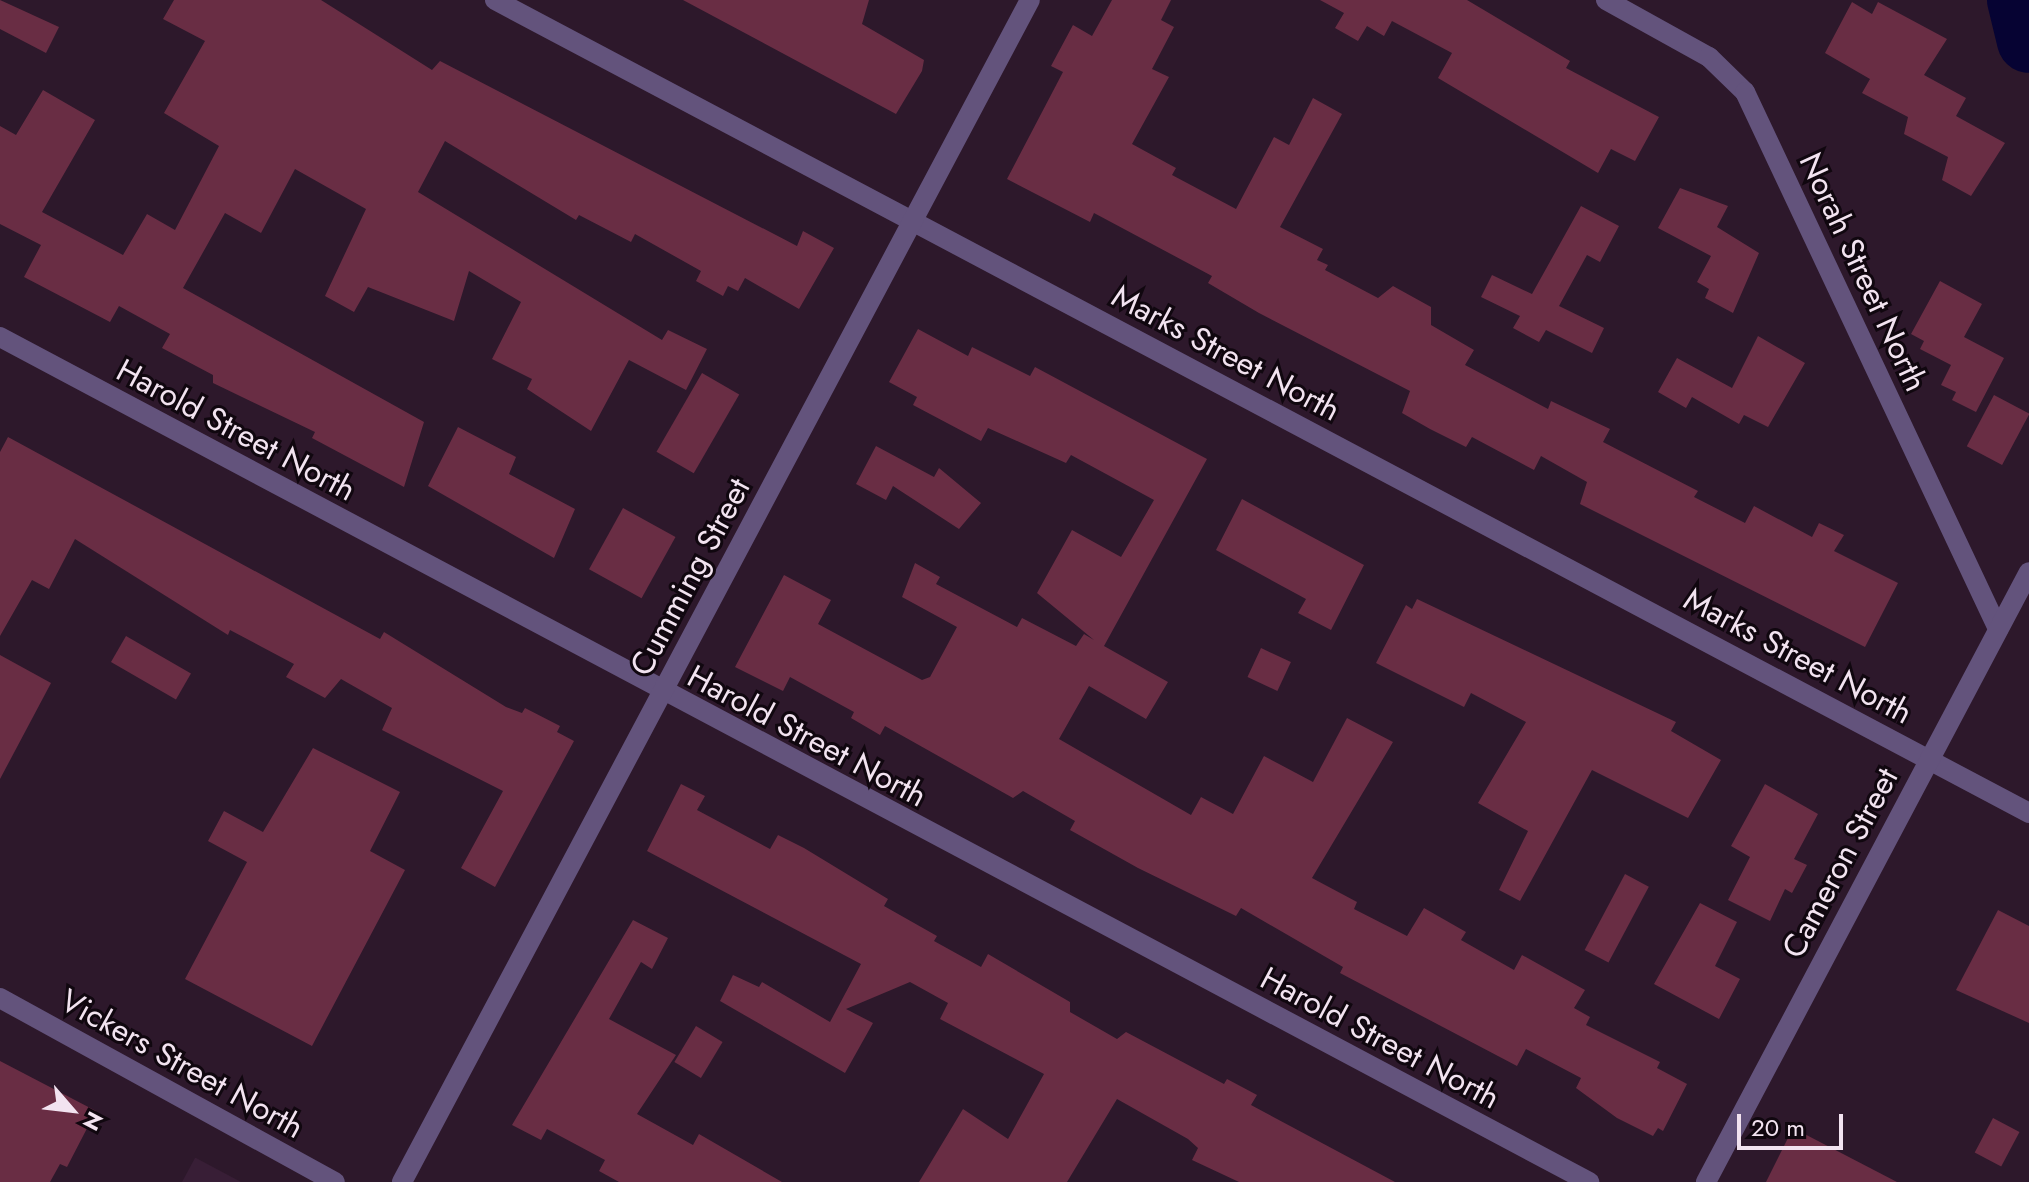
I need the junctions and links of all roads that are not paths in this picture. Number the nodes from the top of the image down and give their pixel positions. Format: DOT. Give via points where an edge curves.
graph roads {
  1 [pos="495,0"];
  2 [pos="1030,0"];
  3 [pos="1606,0"];
  4 [pos="913,220"];
  5 [pos="0,337"];
  6 [pos="2029,572"];
  7 [pos="1998,629"];
  8 [pos="662,693"];
  9 [pos="1928,759"];
  10 [pos="2029,813"];
  11 [pos="0,998"];
  12 [pos="335,1182"];
  13 [pos="402,1182"];
  14 [pos="1589,1182"];
  15 [pos="1706,1182"];
  1 -- 4 [label="street, Marks Street North"];
  2 -- 4 [label="street, Cumming Street"];
  3 -- 7 [label="street, Norah Street North" via="1709,57 1745,92"];
  4 -- 8 [label="street, Cumming Street"];
  4 -- 9 [label="street, Marks Street North"];
  5 -- 8 [label="street, Harold Street North"];
  6 -- 7 [label="street, Cameron Street"];
  7 -- 9 [label="street, Cameron Street"];
  8 -- 13 [label="street, Cumming Street"];
  8 -- 14 [label="street, Harold Street North"];
  9 -- 10 [label="street, Marks Street North"];
  9 -- 15 [label="street, Cameron Street"];
  11 -- 12 [label="street, Vickers Street North"];
}
